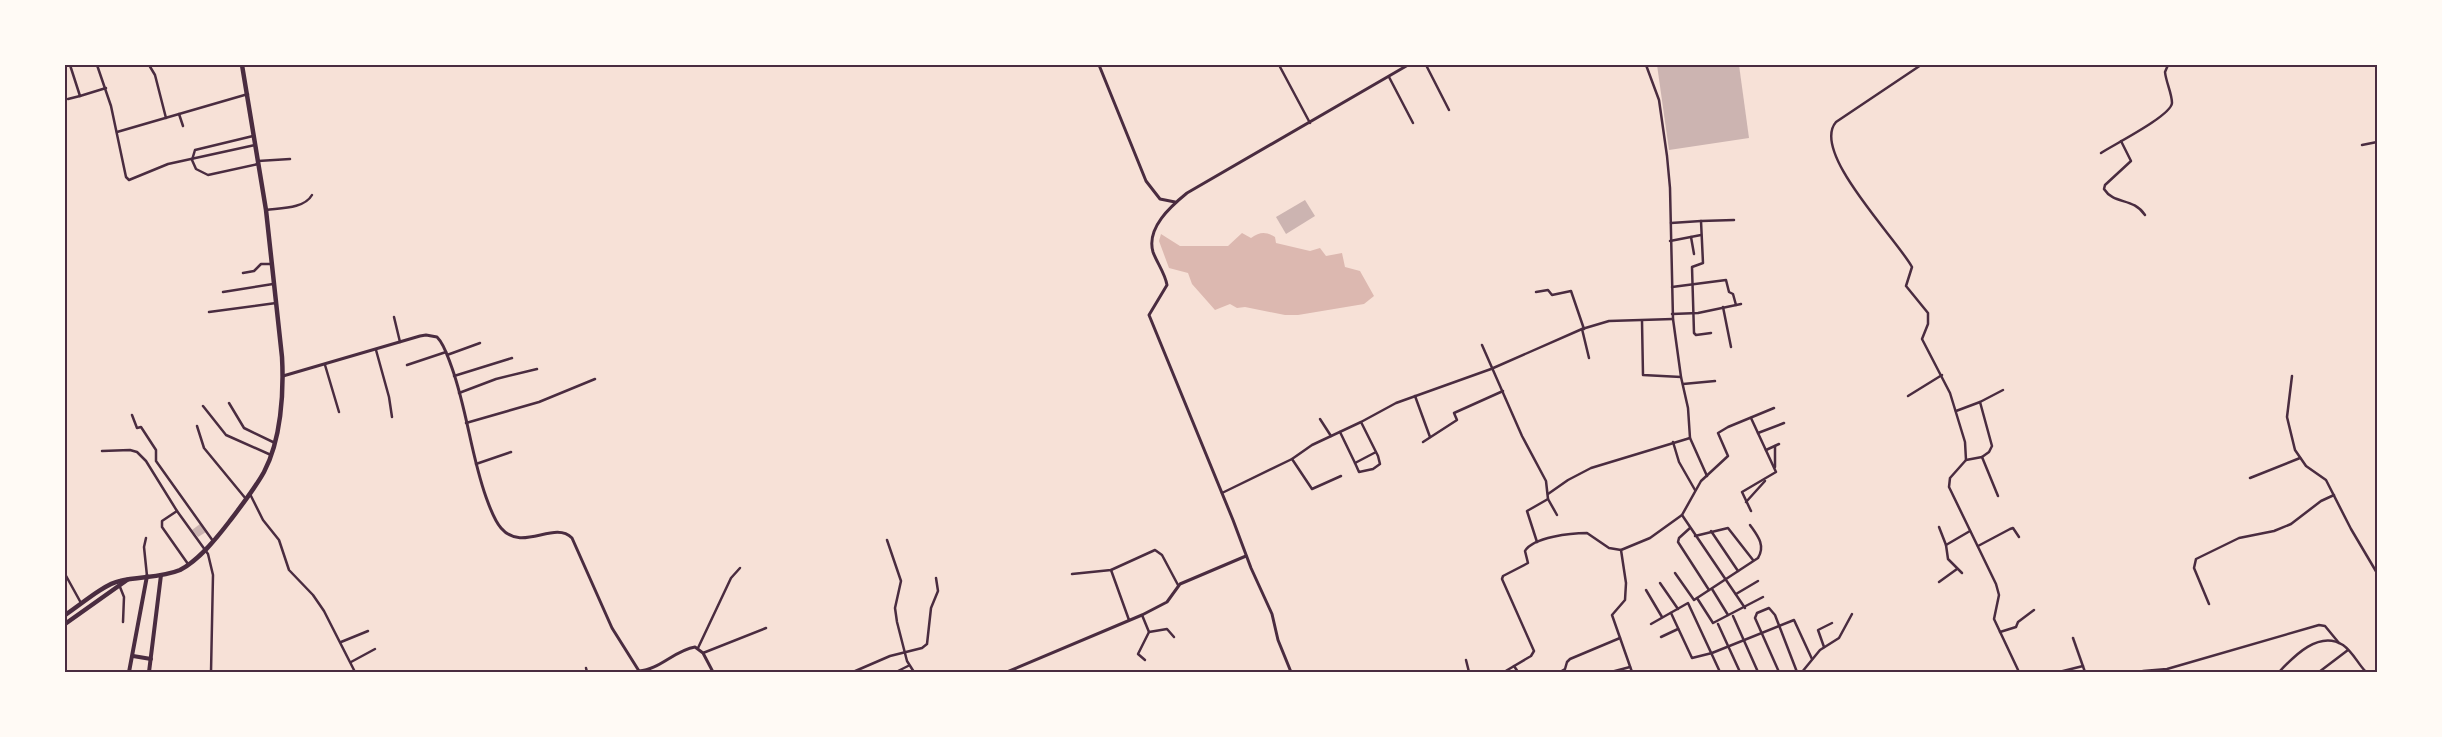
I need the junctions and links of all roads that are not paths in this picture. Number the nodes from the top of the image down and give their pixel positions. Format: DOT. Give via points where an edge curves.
graph roads {
  1 [pos="70,65"];
  2 [pos="97,65"];
  3 [pos="149,65"];
  4 [pos="242,65"];
  5 [pos="1099,65"];
  6 [pos="1279,65"];
  7 [pos="1408,65"];
  8 [pos="1426,65"];
  9 [pos="1646,65"];
  10 [pos="1921,65"];
  11 [pos="2168,65"];
  12 [pos="1389,77"];
  13 [pos="106,88"];
  14 [pos="248,94"];
  15 [pos="80,96"];
  16 [pos="68,100"];
  17 [pos="1449,110"];
  18 [pos="179,114"];
  19 [pos="166,118"];
  20 [pos="1310,123"];
  21 [pos="1413,123"];
  22 [pos="182,126"];
  23 [pos="117,132"];
  24 [pos="256,135"];
  25 [pos="2121,141"];
  26 [pos="2377,142"];
  27 [pos="256,144"];
  28 [pos="2362,145"];
  29 [pos="2101,152"];
  30 [pos="290,159"];
  31 [pos="192,160"];
  32 [pos="258,162"];
  33 [pos="312,195"];
  34 [pos="1175,202"];
  35 [pos="266,210"];
  36 [pos="2145,215"];
  37 [pos="1734,220"];
  38 [pos="1702,221"];
  39 [pos="1671,223"];
  40 [pos="1701,235"];
  41 [pos="1692,237"];
  42 [pos="1670,241"];
  43 [pos="1694,254"];
  44 [pos="272,264"];
  45 [pos="243,273"];
  46 [pos="275,284"];
  47 [pos="1694,284"];
  48 [pos="1672,287"];
  49 [pos="223,292"];
  50 [pos="1536,292"];
  51 [pos="277,303"];
  52 [pos="1736,304"];
  53 [pos="1741,304"];
  54 [pos="1723,307"];
  55 [pos="209,312"];
  56 [pos="1672,314"];
  57 [pos="1694,314"];
  58 [pos="394,317"];
  59 [pos="1673,319"];
  60 [pos="1642,321"];
  61 [pos="1583,329"];
  62 [pos="1711,333"];
  63 [pos="400,342"];
  64 [pos="480,343"];
  65 [pos="1482,345"];
  66 [pos="1731,347"];
  67 [pos="376,350"];
  68 [pos="446,353"];
  69 [pos="512,358"];
  70 [pos="1589,358"];
  71 [pos="325,364"];
  72 [pos="408,365"];
  73 [pos="1491,368"];
  74 [pos="537,369"];
  75 [pos="283,376"];
  76 [pos="454,376"];
  77 [pos="1942,376"];
  78 [pos="2292,376"];
  79 [pos="1680,377"];
  80 [pos="595,379"];
  81 [pos="1715,381"];
  82 [pos="1682,384"];
  83 [pos="2003,390"];
  84 [pos="1503,391"];
  85 [pos="459,393"];
  86 [pos="1415,396"];
  87 [pos="1908,396"];
  88 [pos="1980,402"];
  89 [pos="229,403"];
  90 [pos="203,406"];
  91 [pos="1774,408"];
  92 [pos="1956,411"];
  93 [pos="339,412"];
  94 [pos="132,414"];
  95 [pos="392,417"];
  96 [pos="1751,418"];
  97 [pos="1320,419"];
  98 [pos="1361,422"];
  99 [pos="466,423"];
  100 [pos="1784,423"];
  101 [pos="197,426"];
  102 [pos="1340,432"];
  103 [pos="1758,434"];
  104 [pos="1332,436"];
  105 [pos="1430,437"];
  106 [pos="1690,438"];
  107 [pos="1423,442"];
  108 [pos="1673,442"];
  109 [pos="275,443"];
  110 [pos="1779,444"];
  111 [pos="1775,446"];
  112 [pos="1766,450"];
  113 [pos="102,451"];
  114 [pos="511,452"];
  115 [pos="1376,452"];
  116 [pos="271,455"];
  117 [pos="1982,457"];
  118 [pos="2300,458"];
  119 [pos="1292,459"];
  120 [pos="1966,460"];
  121 [pos="1355,463"];
  122 [pos="476,464"];
  123 [pos="1775,468"];
  124 [pos="1341,476"];
  125 [pos="1707,476"];
  126 [pos="2250,478"];
  127 [pos="1766,479"];
  128 [pos="1695,490"];
  129 [pos="1222,493"];
  130 [pos="250,494"];
  131 [pos="1548,494"];
  132 [pos="2334,495"];
  133 [pos="1998,496"];
  134 [pos="246,499"];
  135 [pos="1548,499"];
  136 [pos="1746,502"];
  137 [pos="1752,511"];
  138 [pos="177,512"];
  139 [pos="1557,515"];
  140 [pos="1682,515"];
  141 [pos="1750,524"];
  142 [pos="1938,527"];
  143 [pos="1690,528"];
  144 [pos="1711,530"];
  145 [pos="1970,531"];
  146 [pos="1694,536"];
  147 [pos="2019,537"];
  148 [pos="146,538"];
  149 [pos="887,540"];
  150 [pos="213,541"];
  151 [pos="1537,542"];
  152 [pos="1946,545"];
  153 [pos="1978,546"];
  154 [pos="205,550"];
  155 [pos="1621,550"];
  156 [pos="1246,556"];
  157 [pos="1753,561"];
  158 [pos="188,564"];
  159 [pos="740,568"];
  160 [pos="1957,569"];
  161 [pos="1111,570"];
  162 [pos="1738,571"];
  163 [pos="1675,573"];
  164 [pos="1962,573"];
  165 [pos="2377,573"];
  166 [pos="65,574"];
  167 [pos="1072,574"];
  168 [pos="161,575"];
  169 [pos="147,576"];
  170 [pos="936,578"];
  171 [pos="127,580"];
  172 [pos="1726,580"];
  173 [pos="1758,581"];
  174 [pos="1939,582"];
  175 [pos="1660,583"];
  176 [pos="1178,585"];
  177 [pos="120,587"];
  178 [pos="1646,590"];
  179 [pos="1711,590"];
  180 [pos="1736,594"];
  181 [pos="1763,597"];
  182 [pos="1697,598"];
  183 [pos="81,604"];
  184 [pos="2209,604"];
  185 [pos="1745,608"];
  186 [pos="1678,609"];
  187 [pos="2034,610"];
  188 [pos="66,613"];
  189 [pos="1671,613"];
  190 [pos="1852,614"];
  191 [pos="1142,615"];
  192 [pos="1728,615"];
  193 [pos="1734,616"];
  194 [pos="1662,617"];
  195 [pos="1129,620"];
  196 [pos="123,622"];
  197 [pos="1832,623"];
  198 [pos="65,624"];
  199 [pos="1651,624"];
  200 [pos="1718,624"];
  201 [pos="1779,627"];
  202 [pos="766,628"];
  203 [pos="1678,629"];
  204 [pos="368,631"];
  205 [pos="1149,632"];
  206 [pos="2000,632"];
  207 [pos="1763,633"];
  208 [pos="1174,637"];
  209 [pos="1661,637"];
  210 [pos="1620,638"];
  211 [pos="2073,638"];
  212 [pos="1746,640"];
  213 [pos="341,642"];
  214 [pos="2339,644"];
  215 [pos="1730,646"];
  216 [pos="1824,647"];
  217 [pos="698,648"];
  218 [pos="375,649"];
  219 [pos="2348,650"];
  220 [pos="904,652"];
  221 [pos="703,653"];
  222 [pos="1712,653"];
  223 [pos="133,656"];
  224 [pos="151,659"];
  225 [pos="1145,660"];
  226 [pos="1466,660"];
  227 [pos="1812,660"];
  228 [pos="351,662"];
  229 [pos="908,665"];
  230 [pos="1514,666"];
  231 [pos="2083,666"];
  232 [pos="1630,667"];
  233 [pos="638,671"];
  234 [pos="129,672"];
  235 [pos="149,672"];
  236 [pos="211,672"];
  237 [pos="355,672"];
  238 [pos="713,672"];
  239 [pos="853,672"];
  240 [pos="896,672"];
  241 [pos="914,672"];
  242 [pos="1007,672"];
  243 [pos="1291,672"];
  244 [pos="1469,672"];
  245 [pos="1504,672"];
  246 [pos="1518,672"];
  247 [pos="1560,672"];
  248 [pos="1611,672"];
  249 [pos="1632,672"];
  250 [pos="1720,672"];
  251 [pos="1740,672"];
  252 [pos="1758,672"];
  253 [pos="1779,672"];
  254 [pos="1797,672"];
  255 [pos="1802,672"];
  256 [pos="2019,672"];
  257 [pos="2059,672"];
  258 [pos="2085,672"];
  259 [pos="2143,672"];
  260 [pos="2279,672"];
  261 [pos="2319,672"];
  262 [pos="2366,672"];
  1 -- 15 [label="street"];
  2 -- 13 [label="street"];
  3 -- 19 [label="street"];
  4 -- 14 [label="highway"];
  5 -- 34 [label="street" via="1146,181 1160,199"];
  6 -- 20 [label="street"];
  7 -- 12 [label="street"];
  8 -- 17 [label="street"];
  9 -- 39 [label="street" via="1659,100 1667,156"];
  10 -- 77 [label="street" via="1836,122 1831,128 1831,136 1838,161 1854,188 1912,266 1906,286 1928,313 1922,339"];
  11 -- 25 [label="street" via="2164,72 2170,108"];
  12 -- 20 [label="street"];
  12 -- 21 [label="street"];
  13 -- 15 [label="street"];
  13 -- 23 [label="street"];
  14 -- 18 [label="street"];
  14 -- 24 [label="highway"];
  15 -- 16 [label="street"];
  18 -- 19 [label="street"];
  18 -- 22 [label="street"];
  19 -- 23 [label="street"];
  20 -- 34 [label="street"];
  23 -- 31 [label="street" via="129,180 168,164"];
  24 -- 27 [label="highway"];
  24 -- 31 [label="street" via="195,150"];
  25 -- 29 [label="street"];
  25 -- 36 [label="street" via="2131,161 2104,189 2112,197 2136,204"];
  26 -- 28 [label="street"];
  27 -- 31 [label="street"];
  27 -- 32 [label="highway"];
  30 -- 32 [label="street"];
  31 -- 32 [label="street" via="196,169 208,175"];
  32 -- 35 [label="highway"];
  33 -- 35 [label="street" via="295,206"];
  34 -- 129 [label="street" via="1154,232 1153,251 1167,285 1148,315"];
  35 -- 44 [label="highway"];
  37 -- 38 [label="street"];
  38 -- 39 [label="street"];
  38 -- 40 [label="street"];
  39 -- 42 [label="street"];
  40 -- 41 [label="street"];
  40 -- 47 [label="street" via="1703,263 1692,267"];
  41 -- 42 [label="street"];
  41 -- 43 [label="street"];
  42 -- 48 [label="street"];
  44 -- 45 [label="street" via="261,264 254,271"];
  44 -- 46 [label="highway"];
  46 -- 49 [label="street"];
  46 -- 51 [label="highway"];
  47 -- 48 [label="street"];
  47 -- 52 [label="street" via="1726,280 1728,292 1733,294"];
  47 -- 57 [label="street"];
  48 -- 56 [label="street"];
  50 -- 61 [label="street" via="1548,290 1552,295 1572,291"];
  51 -- 55 [label="street"];
  51 -- 75 [label="highway"];
  52 -- 53 [label="street"];
  52 -- 54 [label="street"];
  54 -- 57 [label="street"];
  54 -- 66 [label="street"];
  56 -- 57 [label="street"];
  56 -- 59 [label="street"];
  57 -- 62 [label="street" via="1694,334"];
  58 -- 63 [label="street"];
  59 -- 60 [label="street"];
  59 -- 79 [label="street"];
  60 -- 61 [label="street" via="1609,321"];
  60 -- 79 [label="street" via="1643,375"];
  61 -- 70 [label="street"];
  61 -- 73 [label="street"];
  63 -- 67 [label="street"];
  63 -- 68 [label="street" via="430,335 440,341"];
  64 -- 68 [label="street"];
  65 -- 73 [label="street"];
  67 -- 71 [label="street"];
  67 -- 95 [label="street"];
  68 -- 72 [label="street"];
  68 -- 76 [label="street"];
  69 -- 76 [label="street"];
  71 -- 75 [label="street"];
  71 -- 93 [label="street"];
  73 -- 84 [label="street"];
  73 -- 86 [label="street"];
  74 -- 85 [label="street" via="496,378"];
  75 -- 109 [label="highway"];
  76 -- 85 [label="street"];
  77 -- 87 [label="street"];
  77 -- 92 [label="street"];
  78 -- 118 [label="street" via="2287,425"];
  79 -- 82 [label="street"];
  80 -- 99 [label="street" via="539,402"];
  81 -- 82 [label="street"];
  82 -- 106 [label="street"];
  83 -- 88 [label="street"];
  84 -- 105 [label="street" via="1454,413 1457,420"];
  84 -- 131 [label="street" via="1546,481"];
  85 -- 99 [label="street"];
  86 -- 98 [label="street"];
  86 -- 105 [label="street"];
  88 -- 92 [label="street"];
  88 -- 117 [label="street" via="1992,446 1990,452"];
  89 -- 109 [label="street" via="244,428"];
  90 -- 116 [label="street" via="226,435"];
  91 -- 96 [label="street"];
  92 -- 120 [label="street" via="1966,447"];
  94 -- 150 [label="street" via="137,428 141,427 156,450 156,461"];
  96 -- 103 [label="street"];
  96 -- 125 [label="street" via="1718,433 1728,456"];
  97 -- 104 [label="street"];
  98 -- 102 [label="street"];
  98 -- 115 [label="street"];
  99 -- 122 [label="street"];
  100 -- 103 [label="street"];
  101 -- 134 [label="street" via="204,448"];
  102 -- 104 [label="street"];
  102 -- 121 [label="street"];
  103 -- 112 [label="street"];
  104 -- 119 [label="street"];
  105 -- 107 [label="street"];
  106 -- 108 [label="street"];
  106 -- 125 [label="street"];
  108 -- 128 [label="street"];
  108 -- 131 [label="street" via="1591,468"];
  109 -- 116 [label="highway"];
  110 -- 111 [label="street"];
  111 -- 112 [label="street"];
  111 -- 123 [label="street"];
  112 -- 123 [label="street"];
  113 -- 138 [label="street" via="137,452 153,470"];
  114 -- 122 [label="street"];
  115 -- 121 [label="street"];
  115 -- 121 [label="street" via="1380,460 1377,467 1359,472"];
  116 -- 130 [label="highway"];
  117 -- 120 [label="street"];
  117 -- 133 [label="street"];
  118 -- 126 [label="street"];
  118 -- 132 [label="street" via="2325,478"];
  119 -- 124 [label="street" via="1312,489"];
  119 -- 129 [label="street"];
  120 -- 145 [label="street" via="1950,478 1949,487"];
  122 -- 233 [label="street" via="492,512 506,534 517,539 560,532 572,538 612,628"];
  123 -- 127 [label="street" via="1776,472"];
  125 -- 128 [label="street"];
  127 -- 136 [label="street"];
  127 -- 136 [label="street" via="1742,492"];
  128 -- 140 [label="street"];
  129 -- 156 [label="street"];
  130 -- 134 [label="highway"];
  130 -- 213 [label="street" via="263,520 279,540 289,570 313,595"];
  131 -- 135 [label="street"];
  132 -- 165 [label="street"];
  132 -- 184 [label="street" via="2274,532 2239,538 2196,559 2194,568"];
  134 -- 150 [label="highway"];
  135 -- 139 [label="street"];
  135 -- 151 [label="street" via="1527,511"];
  136 -- 137 [label="street"];
  138 -- 154 [label="street"];
  138 -- 158 [label="street" via="162,521 162,527"];
  140 -- 143 [label="street"];
  140 -- 155 [label="street" via="1650,538"];
  141 -- 157 [label="street" via="1762,545 1761,553"];
  142 -- 152 [label="street"];
  143 -- 146 [label="street"];
  143 -- 179 [label="street" via="1678,542"];
  144 -- 146 [label="street"];
  144 -- 157 [label="street" via="1728,528"];
  144 -- 162 [label="street"];
  145 -- 152 [label="street"];
  145 -- 153 [label="street"];
  146 -- 172 [label="street"];
  147 -- 153 [label="street" via="2013,528"];
  148 -- 169 [label="street"];
  149 -- 220 [label="street" via="901,581 895,608"];
  150 -- 154 [label="highway"];
  151 -- 155 [label="street" via="1587,533 1608,548"];
  151 -- 230 [label="street" via="1526,550 1528,563 1502,578 1534,649 1531,656"];
  152 -- 160 [label="street" via="1946,555"];
  153 -- 206 [label="street" via="1998,590 1994,616"];
  154 -- 158 [label="highway"];
  154 -- 236 [label="street" via="213,568"];
  155 -- 210 [label="street" via="1625,600 1612,615"];
  156 -- 176 [label="street"];
  156 -- 243 [label="street" via="1272,614"];
  157 -- 162 [label="street"];
  158 -- 168 [label="highway"];
  159 -- 217 [label="street" via="731,578"];
  160 -- 164 [label="street"];
  160 -- 174 [label="street"];
  161 -- 167 [label="street"];
  161 -- 176 [label="street" via="1155,550 1162,556"];
  161 -- 195 [label="street"];
  162 -- 172 [label="street"];
  163 -- 182 [label="street" via="1694,600"];
  166 -- 183 [label="street"];
  168 -- 169 [label="highway"];
  168 -- 224 [label="main road"];
  169 -- 171 [label="highway"];
  169 -- 223 [label="main road"];
  170 -- 220 [label="street" via="938,590 931,608 927,644"];
  171 -- 177 [label="highway"];
  171 -- 183 [label="highway" via="119,581"];
  172 -- 179 [label="street"];
  172 -- 180 [label="street"];
  173 -- 180 [label="street"];
  175 -- 186 [label="street"];
  176 -- 191 [label="street" via="1167,602"];
  177 -- 196 [label="street" via="125,605"];
  177 -- 198 [label="highway"];
  178 -- 194 [label="street"];
  179 -- 182 [label="street"];
  179 -- 192 [label="street"];
  180 -- 185 [label="street"];
  181 -- 185 [label="street"];
  182 -- 192 [label="street" via="1713,623"];
  183 -- 188 [label="highway"];
  185 -- 192 [label="street"];
  186 -- 189 [label="street"];
  186 -- 222 [label="street" via="1688,603"];
  187 -- 206 [label="street" via="2016,627"];
  189 -- 194 [label="street"];
  189 -- 203 [label="street"];
  190 -- 216 [label="street" via="1839,638"];
  191 -- 195 [label="street"];
  191 -- 205 [label="street"];
  193 -- 212 [label="street"];
  194 -- 199 [label="street"];
  195 -- 242 [label="street"];
  197 -- 216 [label="street" via="1818,630"];
  200 -- 215 [label="street"];
  201 -- 207 [label="street"];
  201 -- 207 [label="street" via="1772,609 1757,613"];
  201 -- 227 [label="street" via="1794,620"];
  201 -- 254 [label="street"];
  202 -- 221 [label="street"];
  203 -- 209 [label="street"];
  203 -- 222 [label="street" via="1692,658"];
  204 -- 213 [label="street"];
  205 -- 208 [label="street" via="1167,629"];
  205 -- 225 [label="street" via="1138,654"];
  206 -- 256 [label="street"];
  207 -- 212 [label="street"];
  207 -- 253 [label="street"];
  210 -- 232 [label="street"];
  210 -- 247 [label="street" via="1570,659"];
  211 -- 231 [label="street"];
  212 -- 215 [label="street"];
  212 -- 252 [label="street"];
  213 -- 228 [label="street"];
  214 -- 219 [label="street"];
  214 -- 259 [label="street" via="2325,626 2319,625 2166,669"];
  214 -- 260 [label="street" via="2324,641 2313,644"];
  215 -- 222 [label="street"];
  215 -- 251 [label="street"];
  216 -- 227 [label="street"];
  217 -- 221 [label="street"];
  217 -- 233 [label="street" via="689,648"];
  218 -- 228 [label="street"];
  219 -- 261 [label="street"];
  219 -- 262 [label="street"];
  220 -- 229 [label="street"];
  220 -- 239 [label="street"];
  221 -- 238 [label="street"];
  222 -- 250 [label="street"];
  223 -- 224 [label="main road"];
  223 -- 234 [label="main road"];
  224 -- 235 [label="main road"];
  226 -- 244 [label="street"];
  227 -- 255 [label="street"];
  228 -- 237 [label="street"];
  229 -- 240 [label="street"];
  229 -- 241 [label="street"];
  230 -- 245 [label="street"];
  230 -- 246 [label="street"];
  231 -- 257 [label="street"];
  231 -- 258 [label="street"];
  232 -- 248 [label="street"];
  232 -- 249 [label="street"];
}
